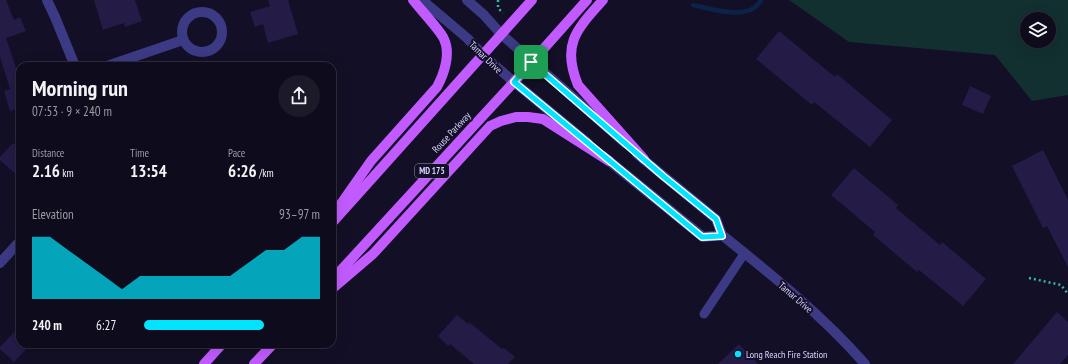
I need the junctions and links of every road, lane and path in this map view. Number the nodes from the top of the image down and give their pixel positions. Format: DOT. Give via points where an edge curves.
graph roads {
  1 [pos="47,0"];
  2 [pos="413,0"];
  3 [pos="422,0"];
  4 [pos="467,0"];
  5 [pos="498,0"];
  6 [pos="532,0"];
  7 [pos="587,0"];
  8 [pos="603,0"];
  9 [pos="503,13"];
  10 [pos="500,34"];
  11 [pos="183,40"];
  12 [pos="483,55"];
  13 [pos="73,62"];
  14 [pos="119,62"];
  15 [pos="531,62"];
  16 [pos="514,82"];
  17 [pos="644,159"];
  18 [pos="609,161"];
  19 [pos="336,210"];
  20 [pos="336,219"];
  21 [pos="722,236"];
  22 [pos="16,245"];
  23 [pos="744,254"];
  24 [pos="0,263"];
  25 [pos="336,276"];
  26 [pos="1029,278"];
  27 [pos="336,286"];
  28 [pos="1068,294"];
  29 [pos="704,314"];
  30 [pos="218,348"];
  31 [pos="268,348"];
  32 [pos="204,364"];
  33 [pos="254,364"];
  34 [pos="865,364"];
  1 -- 13 [label="street"];
  2 -- 19 [label="main road" via="444,39 447,52 443,77 371,161"];
  3 -- 12 [label="street, Tamar Drive"];
  4 -- 10 [label="street, Tamar Drive"];
  5 -- 9 [label="path" via="498,8"];
  6 -- 10 [label="main road"];
  7 -- 15 [label="main road, Rouse Parkway / MD 175"];
  8 -- 17 [label="main road" via="574,36 571,49 573,73 578,85"];
  10 -- 12 [label="main road"];
  10 -- 15 [label="street, Tamar Drive"];
  11 -- 11 [label="street" via="193,50 202,53 210,51 216,48 221,40 221,24 208,12 192,14 182,27"];
  11 -- 14 [label="street"];
  12 -- 16 [label="street, Tamar Drive"];
  12 -- 20 [label="main road"];
  15 -- 16 [label="main road, Rouse Parkway / MD 175"];
  15 -- 17 [label="street, Tamar Drive"];
  16 -- 18 [label="street, Tamar Drive"];
  16 -- 25 [label="main road, Rouse Parkway / MD 175"];
  17 -- 21 [label="street, Tamar Drive" via="716,219"];
  18 -- 21 [label="street, Tamar Drive" via="702,237"];
  18 -- 27 [label="main road" via="543,119 528,117 501,121 490,126 373,254"];
  21 -- 23 [label="street, Tamar Drive"];
  22 -- 24 [label="street"];
  23 -- 29 [label="lane"];
  23 -- 34 [label="street, Tamar Drive" via="807,306"];
  26 -- 28 [label="path" via="1060,285"];
  30 -- 32 [label="main road"];
  31 -- 33 [label="main road"];
}
